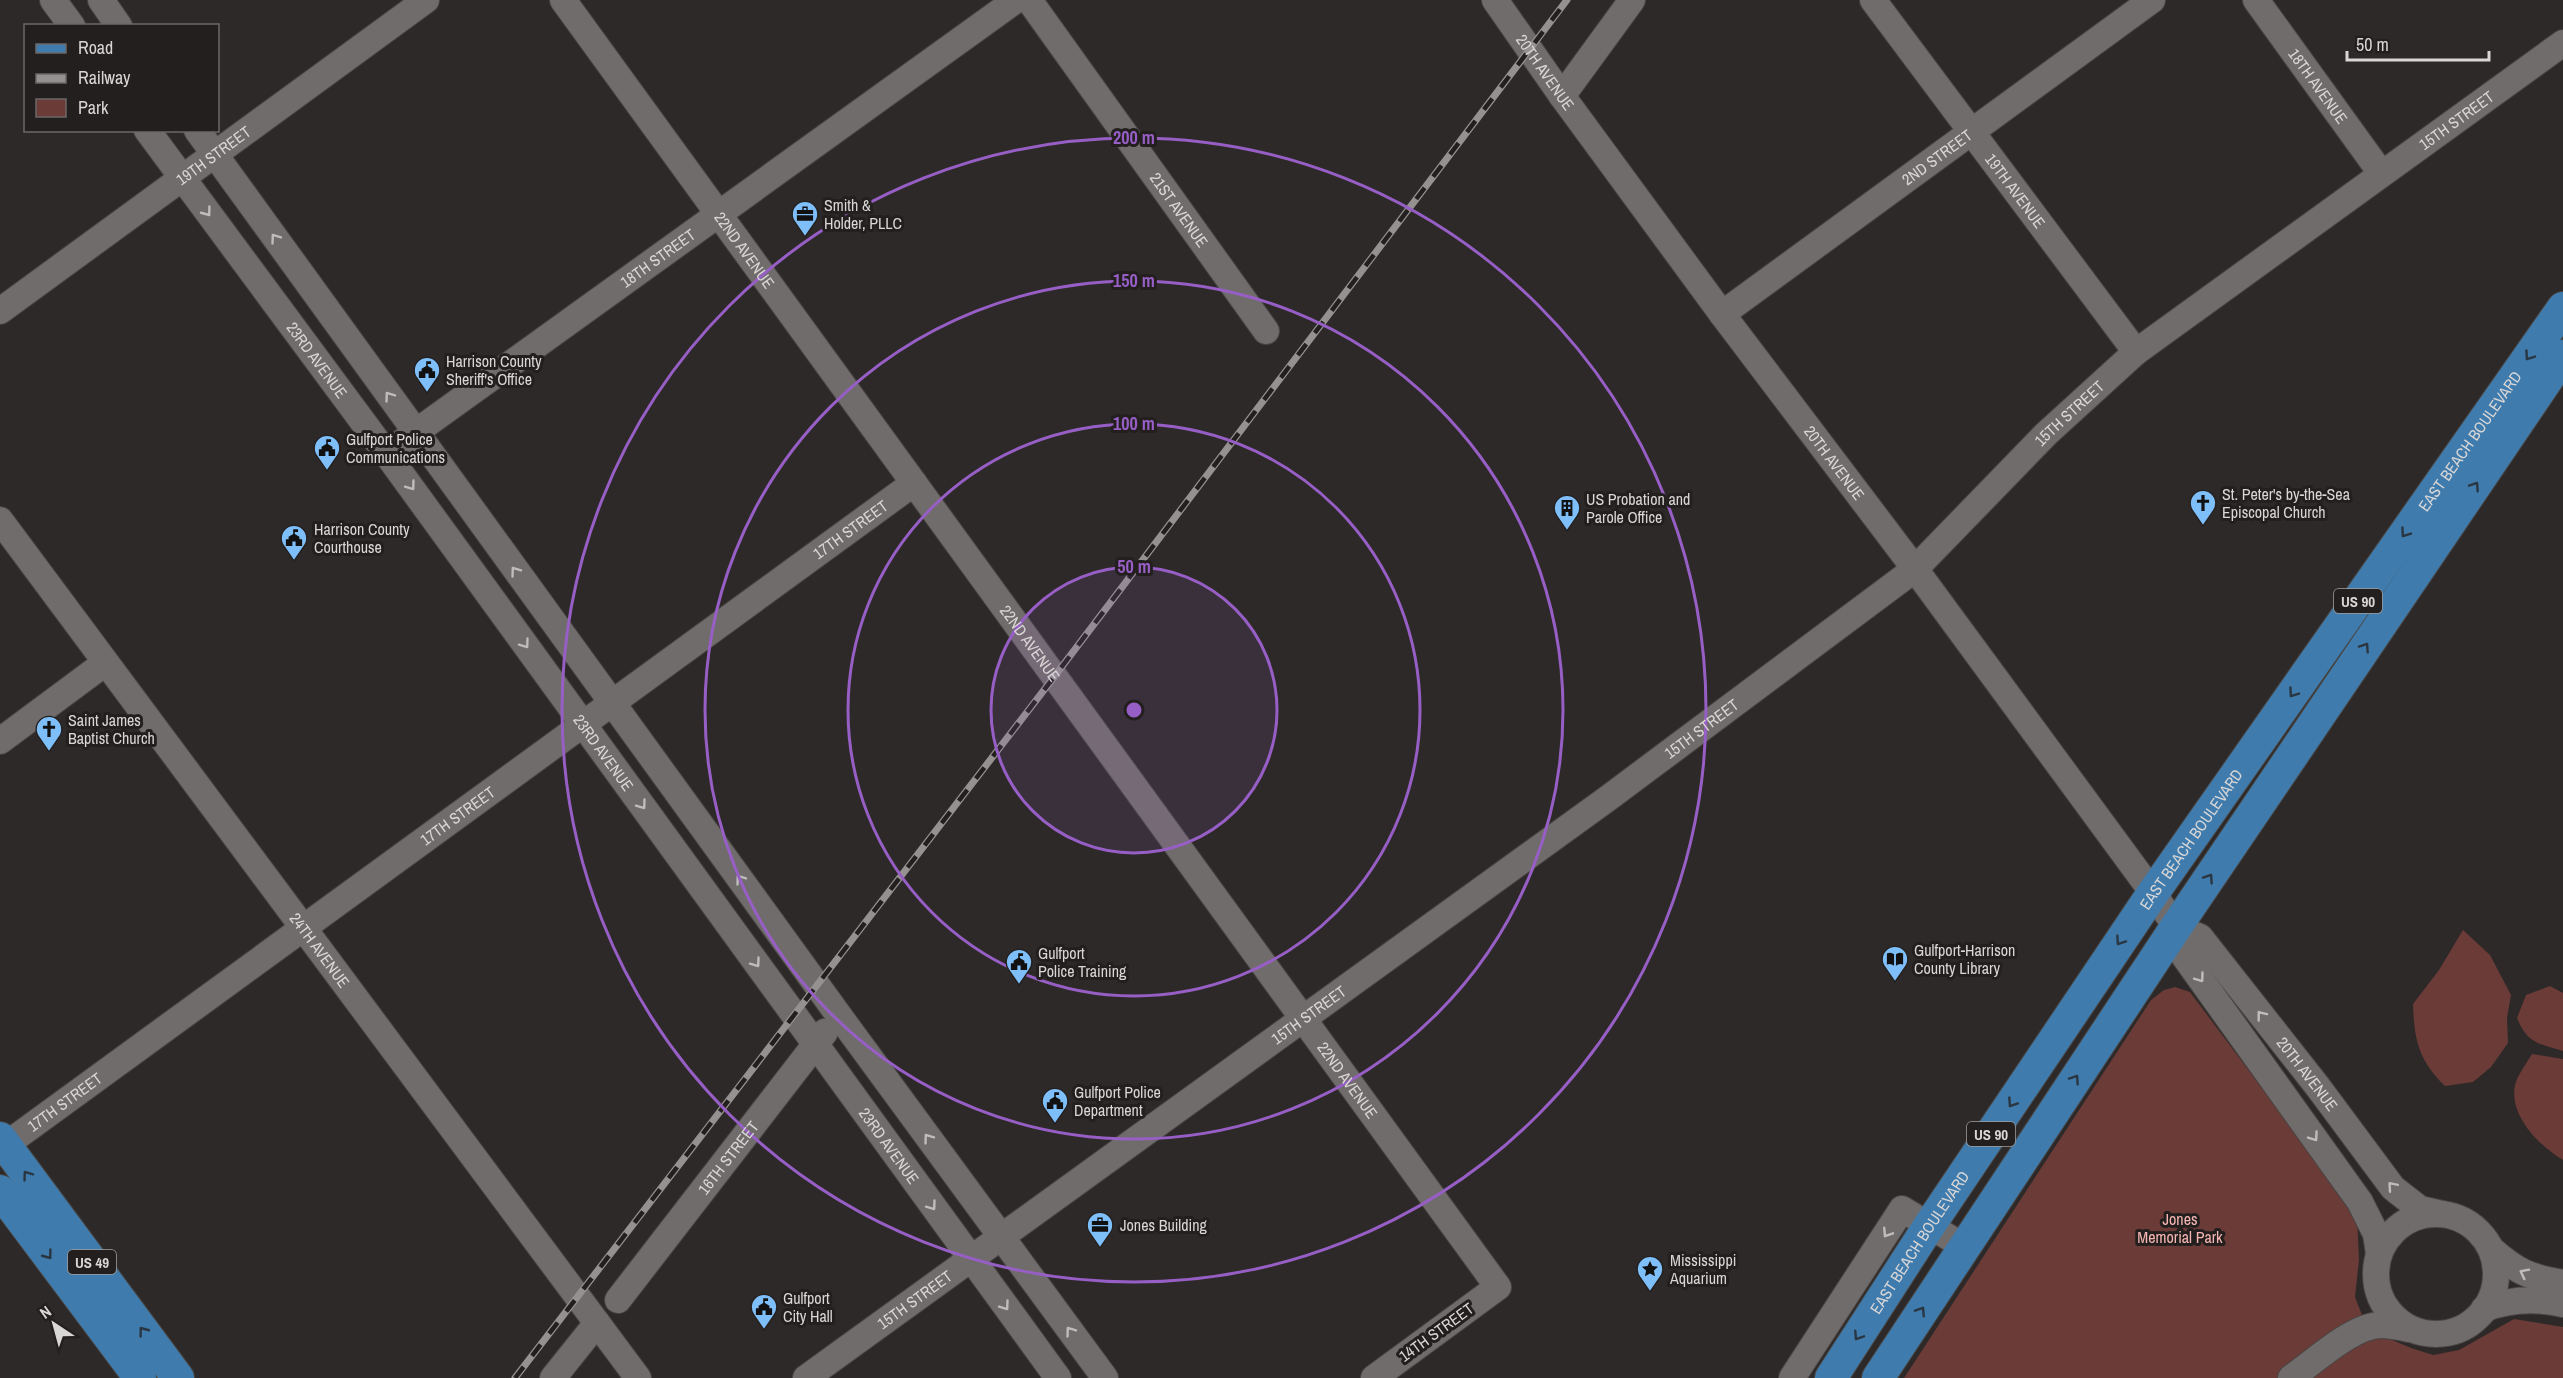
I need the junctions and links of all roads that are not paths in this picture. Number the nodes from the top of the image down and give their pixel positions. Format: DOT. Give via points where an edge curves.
graph roads {
  1 [pos="53,0"];
  2 [pos="101,0"];
  3 [pos="426,0"];
  4 [pos="563,0"];
  5 [pos="1016,0"];
  6 [pos="1029,0"];
  7 [pos="1632,0"];
  8 [pos="1873,0"];
  9 [pos="2152,0"];
  10 [pos="2256,0"];
  11 [pos="1501,3"];
  12 [pos="71,24"];
  13 [pos="118,24"];
  14 [pos="2563,43"];
  15 [pos="1562,96"];
  16 [pos="148,132"];
  17 [pos="197,132"];
  18 [pos="1971,133"];
  19 [pos="214,155"];
  20 [pos="2381,173"];
  21 [pos="182,178"];
  22 [pos="719,215"];
  23 [pos="2563,308"];
  24 [pos="0,311"];
  25 [pos="1722,314"];
  26 [pos="1266,331"];
  27 [pos="2136,352"];
  28 [pos="2563,356"];
  29 [pos="416,432"];
  30 [pos="386,453"];
  31 [pos="914,483"];
  32 [pos="0,520"];
  33 [pos="1915,569"];
  34 [pos="105,663"];
  35 [pos="612,703"];
  36 [pos="583,724"];
  37 [pos="0,741"];
  38 [pos="2153,893"];
  39 [pos="303,927"];
  40 [pos="2176,927"];
  41 [pos="840,1017"];
  42 [pos="1303,1018"];
  43 [pos="814,1044"];
  44 [pos="2,1144"];
  45 [pos="0,1191"];
  46 [pos="2442,1214"];
  47 [pos="1929,1226"];
  48 [pos="1000,1237"];
  49 [pos="1963,1246"];
  50 [pos="2491,1249"];
  51 [pos="970,1258"];
  52 [pos="2377,1267"];
  53 [pos="2563,1283"];
  54 [pos="1498,1287"];
  55 [pos="618,1299"];
  56 [pos="2563,1304"];
  57 [pos="2484,1309"];
  58 [pos="597,1323"];
  59 [pos="2409,1329"];
  60 [pos="2345,1339"];
  61 [pos="140,1378"];
  62 [pos="178,1378"];
  63 [pos="553,1378"];
  64 [pos="638,1378"];
  65 [pos="806,1378"];
  66 [pos="1058,1378"];
  67 [pos="1105,1378"];
  68 [pos="1374,1378"];
  69 [pos="1792,1378"];
  70 [pos="1831,1378"];
  71 [pos="1878,1378"];
  72 [pos="2291,1378"];
  1 -- 12 [label="street"];
  2 -- 13 [label="street"];
  3 -- 19 [label="street, 19TH STREET"];
  4 -- 22 [label="street, 22ND AVENUE"];
  5 -- 22 [label="street, 18TH STREET"];
  6 -- 26 [label="street, 21ST AVENUE"];
  7 -- 15 [label="street"];
  8 -- 18 [label="street, 19TH AVENUE"];
  9 -- 18 [label="street, 2ND STREET"];
  10 -- 20 [label="street, 18TH AVENUE"];
  11 -- 15 [label="street, 20TH AVENUE"];
  14 -- 20 [label="street, 15TH STREET"];
  15 -- 25 [label="street, 20TH AVENUE"];
  16 -- 21 [label="street, 23RD AVENUE"];
  17 -- 19 [label="street"];
  18 -- 25 [label="street, 2ND STREET"];
  18 -- 27 [label="street, 19TH AVENUE"];
  19 -- 21 [label="street, 19TH STREET"];
  29 -- 19 [label="street, one-way"];
  20 -- 27 [label="street, 15TH STREET"];
  21 -- 24 [label="street, 19TH STREET"];
  21 -- 30 [label="street, 23RD AVENUE, one-way"];
  22 -- 29 [label="street, 18TH STREET"];
  22 -- 31 [label="street, 22ND AVENUE"];
  23 -- 38 [label="main road, EAST BEACH BOULEVARD / US 90, one-way"];
  25 -- 33 [label="street, 20TH AVENUE"];
  27 -- 33 [label="street, 15TH STREET" via="2046,434"];
  40 -- 28 [label="main road, EAST BEACH BOULEVARD / US 90, one-way"];
  29 -- 30 [label="street, 18TH STREET"];
  35 -- 29 [label="street, one-way"];
  30 -- 36 [label="street, 23RD AVENUE, one-way"];
  31 -- 35 [label="street, 17TH STREET"];
  31 -- 42 [label="street, 22ND AVENUE"];
  32 -- 34 [label="street, 24TH AVENUE"];
  33 -- 38 [label="street, 20TH AVENUE"];
  33 -- 42 [label="street, 15TH STREET" via="1607,799"];
  34 -- 37 [label="street"];
  34 -- 39 [label="street, 24TH AVENUE"];
  35 -- 36 [label="street, 17TH STREET"];
  41 -- 35 [label="street, one-way"];
  36 -- 39 [label="street, 17TH STREET"];
  36 -- 43 [label="street, 23RD AVENUE, one-way"];
  38 -- 40 [label="street, 20TH AVENUE"];
  38 -- 47 [label="main road, EAST BEACH BOULEVARD / US 90, one-way"];
  39 -- 44 [label="street, 17TH STREET"];
  39 -- 58 [label="street, 24TH AVENUE"];
  46 -- 40 [label="street, 20TH AVENUE, one-way" via="2420,1209 2393,1188 2200,937"];
  49 -- 40 [label="main road, EAST BEACH BOULEVARD / US 90, one-way"];
  40 -- 52 [label="street, 20TH AVENUE, one-way" via="2179,949 2360,1202 2376,1234"];
  41 -- 43 [label="street, 16TH STREET"];
  48 -- 41 [label="street, one-way"];
  42 -- 48 [label="street, 15TH STREET"];
  42 -- 54 [label="street, 22ND AVENUE"];
  43 -- 51 [label="street, 23RD AVENUE, one-way"];
  43 -- 55 [label="street, 16TH STREET"];
  62 -- 44 [label="main road, US 49, one-way"];
  45 -- 61 [label="main road, US 49, one-way"];
  46 -- 50 [label="street" via="2471,1225"];
  46 -- 52 [label="street" via="2421,1216 2402,1224 2386,1239"];
  47 -- 49 [label="street"];
  47 -- 69 [label="street, one-way" via="1902,1209"];
  47 -- 70 [label="main road, EAST BEACH BOULEVARD / US 90, one-way"];
  48 -- 51 [label="street, 15TH STREET"];
  67 -- 48 [label="street, one-way"];
  71 -- 49 [label="main road, EAST BEACH BOULEVARD / US 90, one-way"];
  53 -- 50 [label="street, one-way" via="2532,1278"];
  50 -- 57 [label="street" via="2496,1280"];
  51 -- 65 [label="street, 15TH STREET"];
  51 -- 66 [label="street, 23RD AVENUE, one-way"];
  52 -- 59 [label="street" via="2380,1299 2392,1317"];
  52 -- 60 [label="street"];
  54 -- 68 [label="street, 14TH STREET"];
  56 -- 57 [label="street" via="2517,1300"];
  57 -- 59 [label="street" via="2470,1324 2450,1332 2430,1334"];
  58 -- 63 [label="street"];
  58 -- 64 [label="street, 24TH AVENUE"];
  59 -- 60 [label="street" via="2379,1325"];
  60 -- 72 [label="street"];
}
